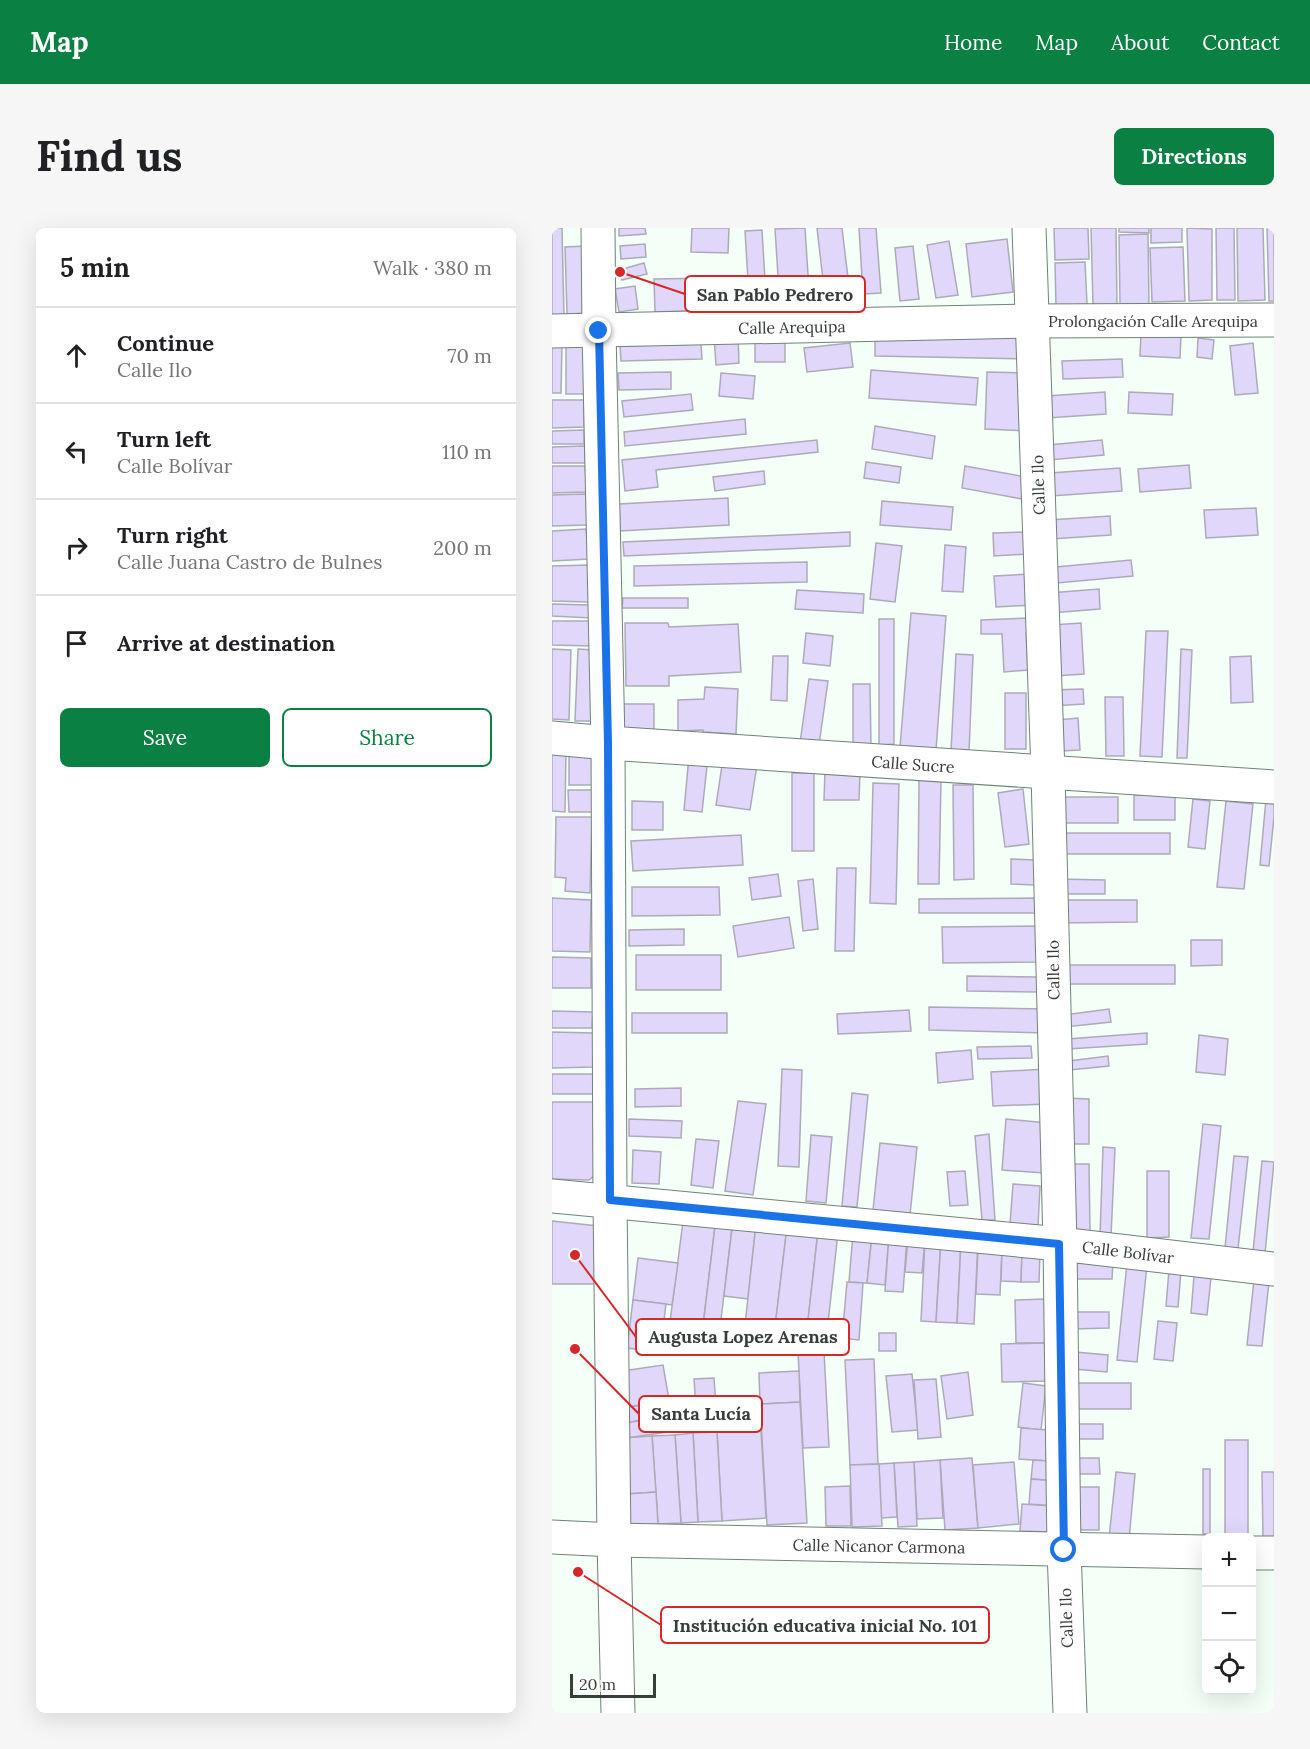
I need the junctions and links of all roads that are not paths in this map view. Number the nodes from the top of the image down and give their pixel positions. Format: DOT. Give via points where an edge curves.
graph roads {
  1 [pos="598,228"];
  2 [pos="1029,228"];
  3 [pos="1274,320"];
  4 [pos="1032,321"];
  5 [pos="552,331"];
  6 [pos="599,331"];
  7 [pos="552,738"];
  8 [pos="608,743"];
  9 [pos="1048,773"];
  10 [pos="1274,787"];
  11 [pos="552,1196"];
  12 [pos="610,1200"];
  13 [pos="1059,1244"];
  14 [pos="1274,1269"];
  15 [pos="552,1537"];
  16 [pos="614,1540"];
  17 [pos="1064,1550"];
  18 [pos="1202,1552"];
  19 [pos="1256,1553"];
  20 [pos="1274,1553"];
  21 [pos="618,1713"];
  22 [pos="1070,1713"];
  1 -- 6 [label="street"];
  2 -- 4 [label="street, Calle Ilo"];
  3 -- 4 [label="street, Prolongación Calle Arequipa"];
  4 -- 6 [label="street, Calle Arequipa"];
  4 -- 9 [label="street, Calle Ilo"];
  5 -- 6 [label="street, Calle Arequipa"];
  6 -- 8 [label="street"];
  7 -- 8 [label="street, Calle Sucre"];
  8 -- 9 [label="street, Calle Sucre"];
  8 -- 12 [label="street"];
  9 -- 10 [label="street, Calle Sucre"];
  9 -- 13 [label="street, Calle Ilo"];
  11 -- 12 [label="street, Calle Bolívar"];
  12 -- 13 [label="street, Calle Bolívar"];
  12 -- 16 [label="street"];
  13 -- 14 [label="street, Calle Bolívar"];
  13 -- 17 [label="street, Calle Ilo"];
  15 -- 16 [label="street, Calle Nicanor Carmona"];
  16 -- 17 [label="street, Calle Nicanor Carmona"];
  16 -- 21 [label="street"];
  17 -- 18 [label="street, Calle Nicanor Carmona"];
  17 -- 22 [label="street, Calle Ilo"];
  19 -- 20 [label="street"];
}
